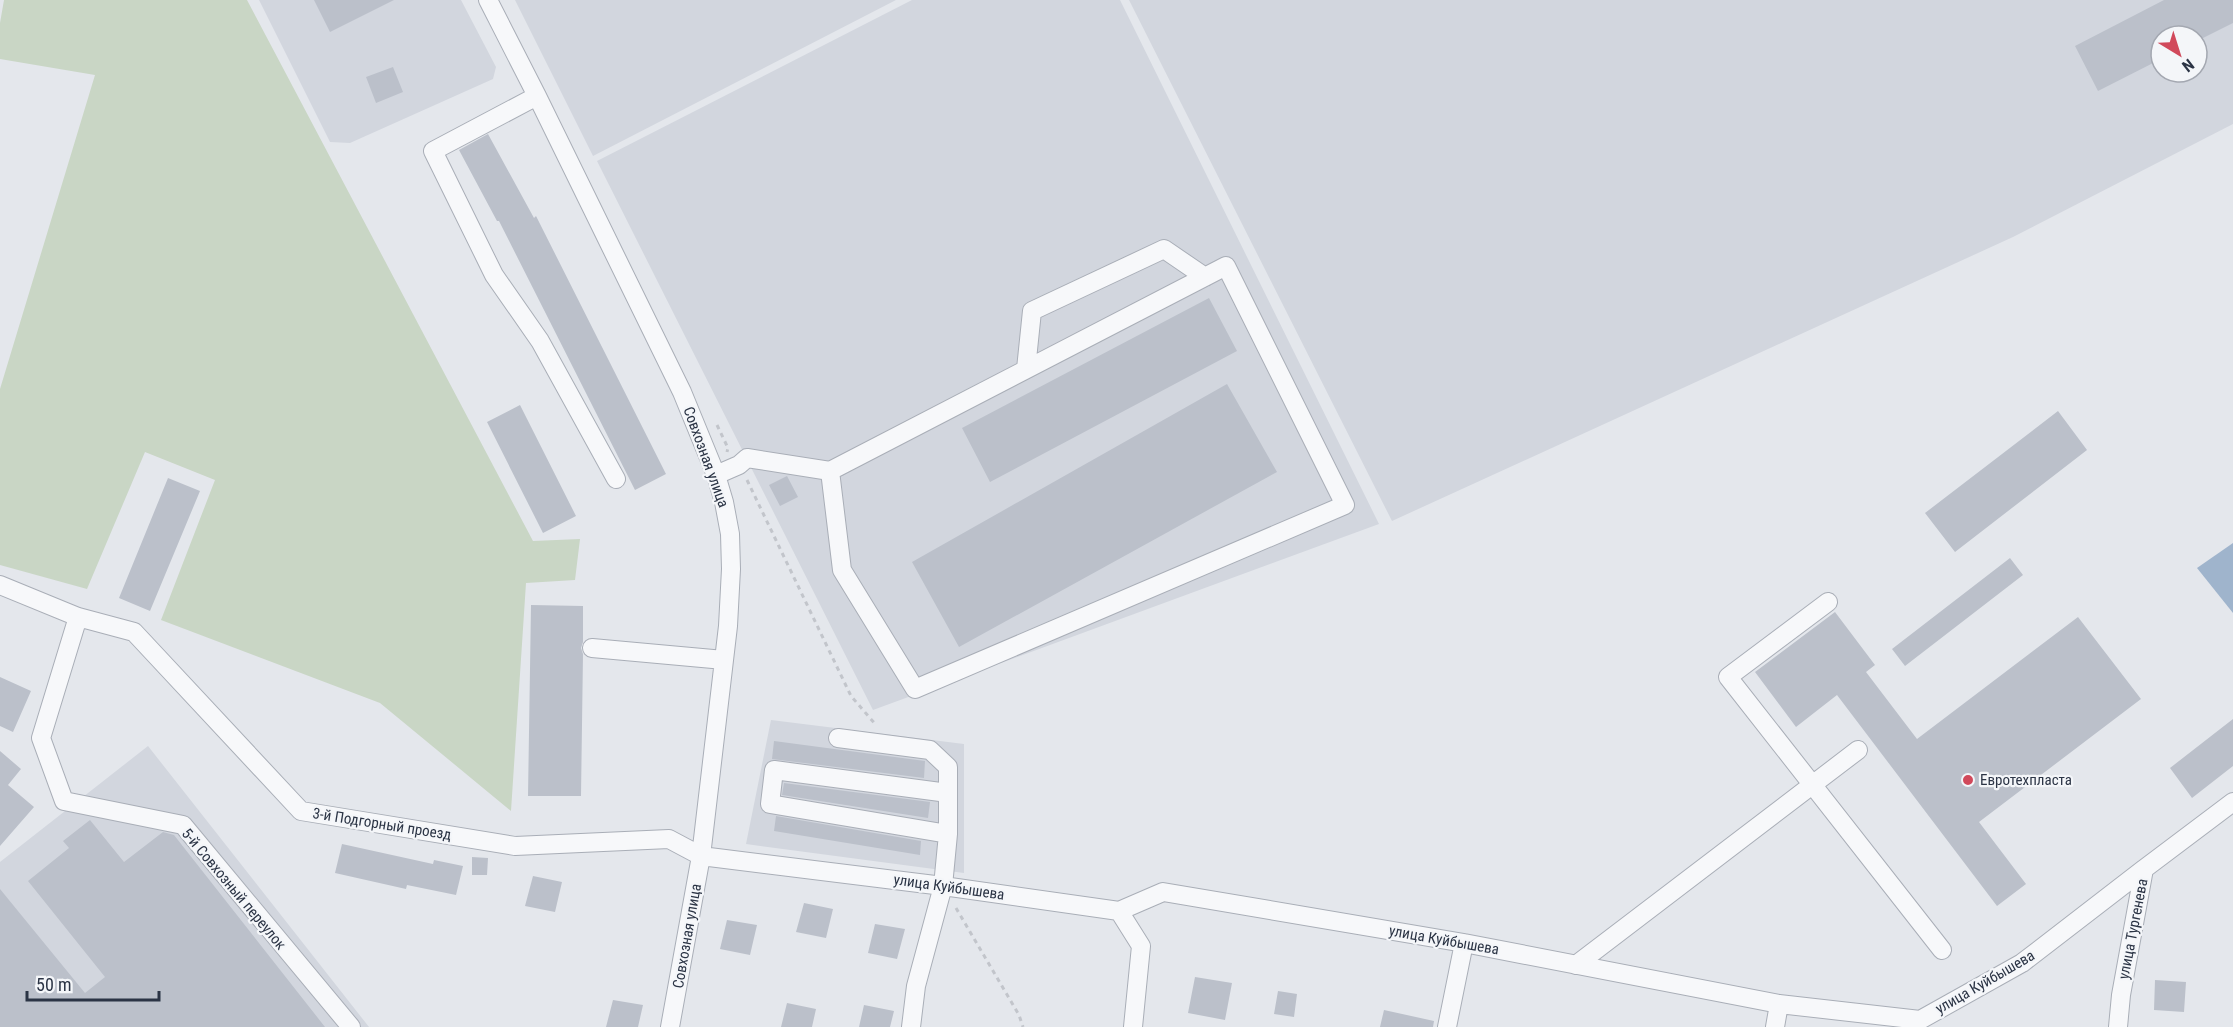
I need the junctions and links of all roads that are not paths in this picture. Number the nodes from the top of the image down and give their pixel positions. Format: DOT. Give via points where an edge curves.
graph roads {
  1 [pos="488,0"];
  2 [pos="537,96"];
  3 [pos="1205,277"];
  4 [pos="1026,369"];
  5 [pos="830,471"];
  6 [pos="716,475"];
  7 [pos="616,479"];
  8 [pos="0,585"];
  9 [pos="1828,602"];
  10 [pos="78,617"];
  11 [pos="592,648"];
  12 [pos="724,660"];
  13 [pos="838,738"];
  14 [pos="1858,750"];
  15 [pos="1812,784"];
  16 [pos="948,793"];
  17 [pos="2233,802"];
  18 [pos="948,834"];
  19 [pos="701,856"];
  20 [pos="2144,869"];
  21 [pos="943,886"];
  22 [pos="1119,911"];
  23 [pos="1464,943"];
  24 [pos="1942,950"];
  25 [pos="1576,965"];
  26 [pos="1779,1004"];
  27 [pos="1888,1021"];
  28 [pos="351,1027"];
  29 [pos="670,1027"];
  30 [pos="911,1027"];
  31 [pos="1133,1027"];
  32 [pos="1447,1027"];
  33 [pos="1775,1027"];
  34 [pos="2118,1027"];
  1 -- 2 [label="street, Совхозная улица"];
  2 -- 6 [label="street, Совхозная улица" via="682,392"];
  2 -- 7 [label="street" via="434,151 494,275 540,341"];
  3 -- 4 [label="street"];
  3 -- 4 [label="street" via="1164,249 1032,311"];
  3 -- 5 [label="street" via="1226,266 1345,505 915,689 842,570"];
  4 -- 5 [label="street"];
  5 -- 6 [label="street" via="747,458"];
  6 -- 12 [label="street, Совхозная улица" via="730,534"];
  8 -- 10 [label="street, 3-й Подгорный проезд"];
  9 -- 15 [label="street" via="1728,677"];
  10 -- 19 [label="street, 3-й Подгорный проезд" via="134,632 301,811 515,846 669,839"];
  10 -- 28 [label="street, 5-й Совхозный переулок" via="41,738 64,801 183,825"];
  11 -- 12 [label="street"];
  12 -- 19 [label="street, Совхозная улица"];
  13 -- 16 [label="street" via="930,750 948,767"];
  14 -- 15 [label="street"];
  15 -- 24 [label="street"];
  15 -- 25 [label="street"];
  16 -- 18 [label="street"];
  16 -- 18 [label="street" via="774,770 770,804"];
  17 -- 20 [label="street, улица Тургенева"];
  18 -- 21 [label="street"];
  19 -- 21 [label="street, улица Куйбышева"];
  19 -- 29 [label="street, Совхозная улица"];
  20 -- 27 [label="street, улица Куйбышева" via="2022,963 1920,1020"];
  20 -- 34 [label="street, улица Тургенева"];
  21 -- 22 [label="street, улица Куйбышева"];
  21 -- 30 [label="street" via="916,986"];
  22 -- 23 [label="street, улица Куйбышева" via="1163,892"];
  22 -- 31 [label="street" via="1141,946"];
  23 -- 25 [label="street, улица Куйбышева"];
  23 -- 32 [label="street"];
  25 -- 26 [label="street, улица Куйбышева"];
  26 -- 27 [label="street, улица Куйбышева"];
  26 -- 33 [label="street"];
}
